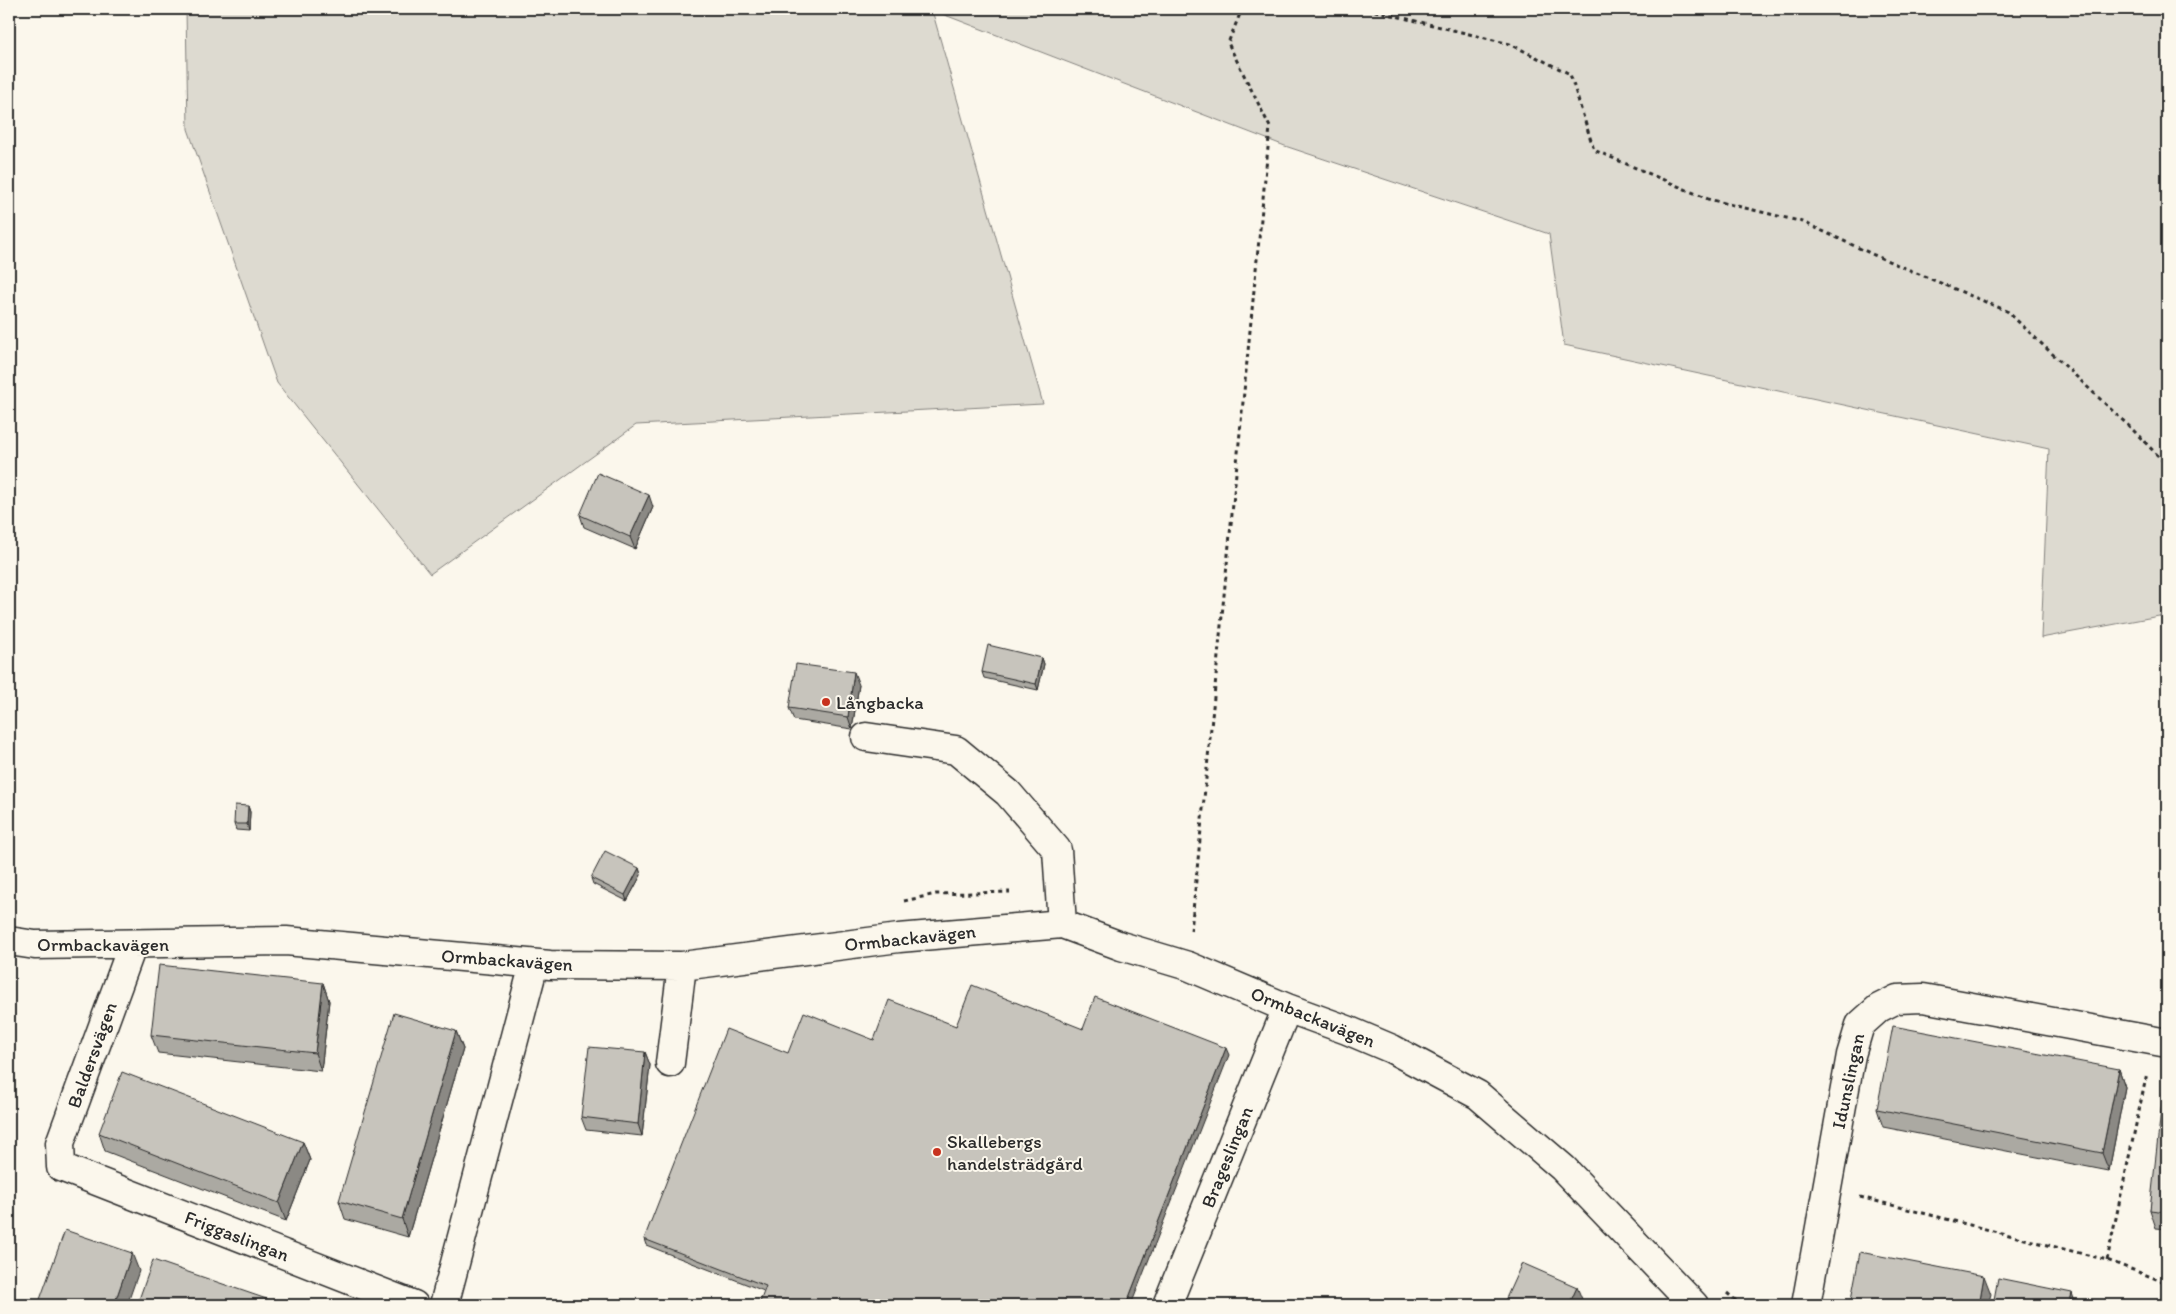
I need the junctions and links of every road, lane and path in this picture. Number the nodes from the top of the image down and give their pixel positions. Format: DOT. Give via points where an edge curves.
graph roads {
  1 [pos="1242,9"];
  2 [pos="1367,9"];
  3 [pos="2167,465"];
  4 [pos="866,737"];
  5 [pos="1060,896"];
  6 [pos="897,902"];
  7 [pos="1062,924"];
  8 [pos="1182,930"];
  9 [pos="9,942"];
  10 [pos="133,944"];
  11 [pos="534,964"];
  12 [pos="682,966"];
  13 [pos="1287,1008"];
  14 [pos="2160,1041"];
  15 [pos="670,1063"];
  16 [pos="61,1167"];
  17 [pos="1825,1203"];
  18 [pos="2107,1260"];
  19 [pos="2167,1283"];
  20 [pos="1724,1291"];
  21 [pos="414,1305"];
  22 [pos="444,1305"];
  23 [pos="1167,1305"];
  24 [pos="1694,1305"];
  25 [pos="1741,1305"];
  26 [pos="1806,1305"];
  1 -- 8 [label="path" via="1228,43 1270,126 1191,934"];
  2 -- 3 [label="path" via="1510,44 1570,74 1594,150 1708,199 1803,222 2007,310"];
  4 -- 5 [label="street" via="956,750 1008,794 1056,850"];
  5 -- 6 [label="path" via="985,891 936,894"];
  5 -- 7 [label="street"];
  7 -- 12 [label="street, Ormbackavägen" via="899,938"];
  7 -- 13 [label="street, Ormbackavägen" via="1188,966"];
  9 -- 10 [label="street, Ormbackavägen" via="35,945"];
  10 -- 11 [label="street, Ormbackavägen" via="286,941"];
  10 -- 16 [label="street, Baldersvägen" via="60,1143"];
  11 -- 12 [label="street, Ormbackavägen"];
  11 -- 22 [label="street"];
  12 -- 15 [label="street"];
  13 -- 23 [label="street, Brageslingan"];
  13 -- 24 [label="street, Ormbackavägen" via="1392,1048 1478,1094 1563,1168"];
  14 -- 17 [label="street, Idunslingan" via="1923,998 1897,999 1879,1008 1860,1025 1853,1047"];
  14 -- 18 [label="path"];
  16 -- 21 [label="street, Friggaslingan"];
  17 -- 18 [label="path" via="1860,1197"];
  17 -- 26 [label="street, Idunslingan"];
  18 -- 19 [label="path"];
  20 -- 25 [label="path"];
}
